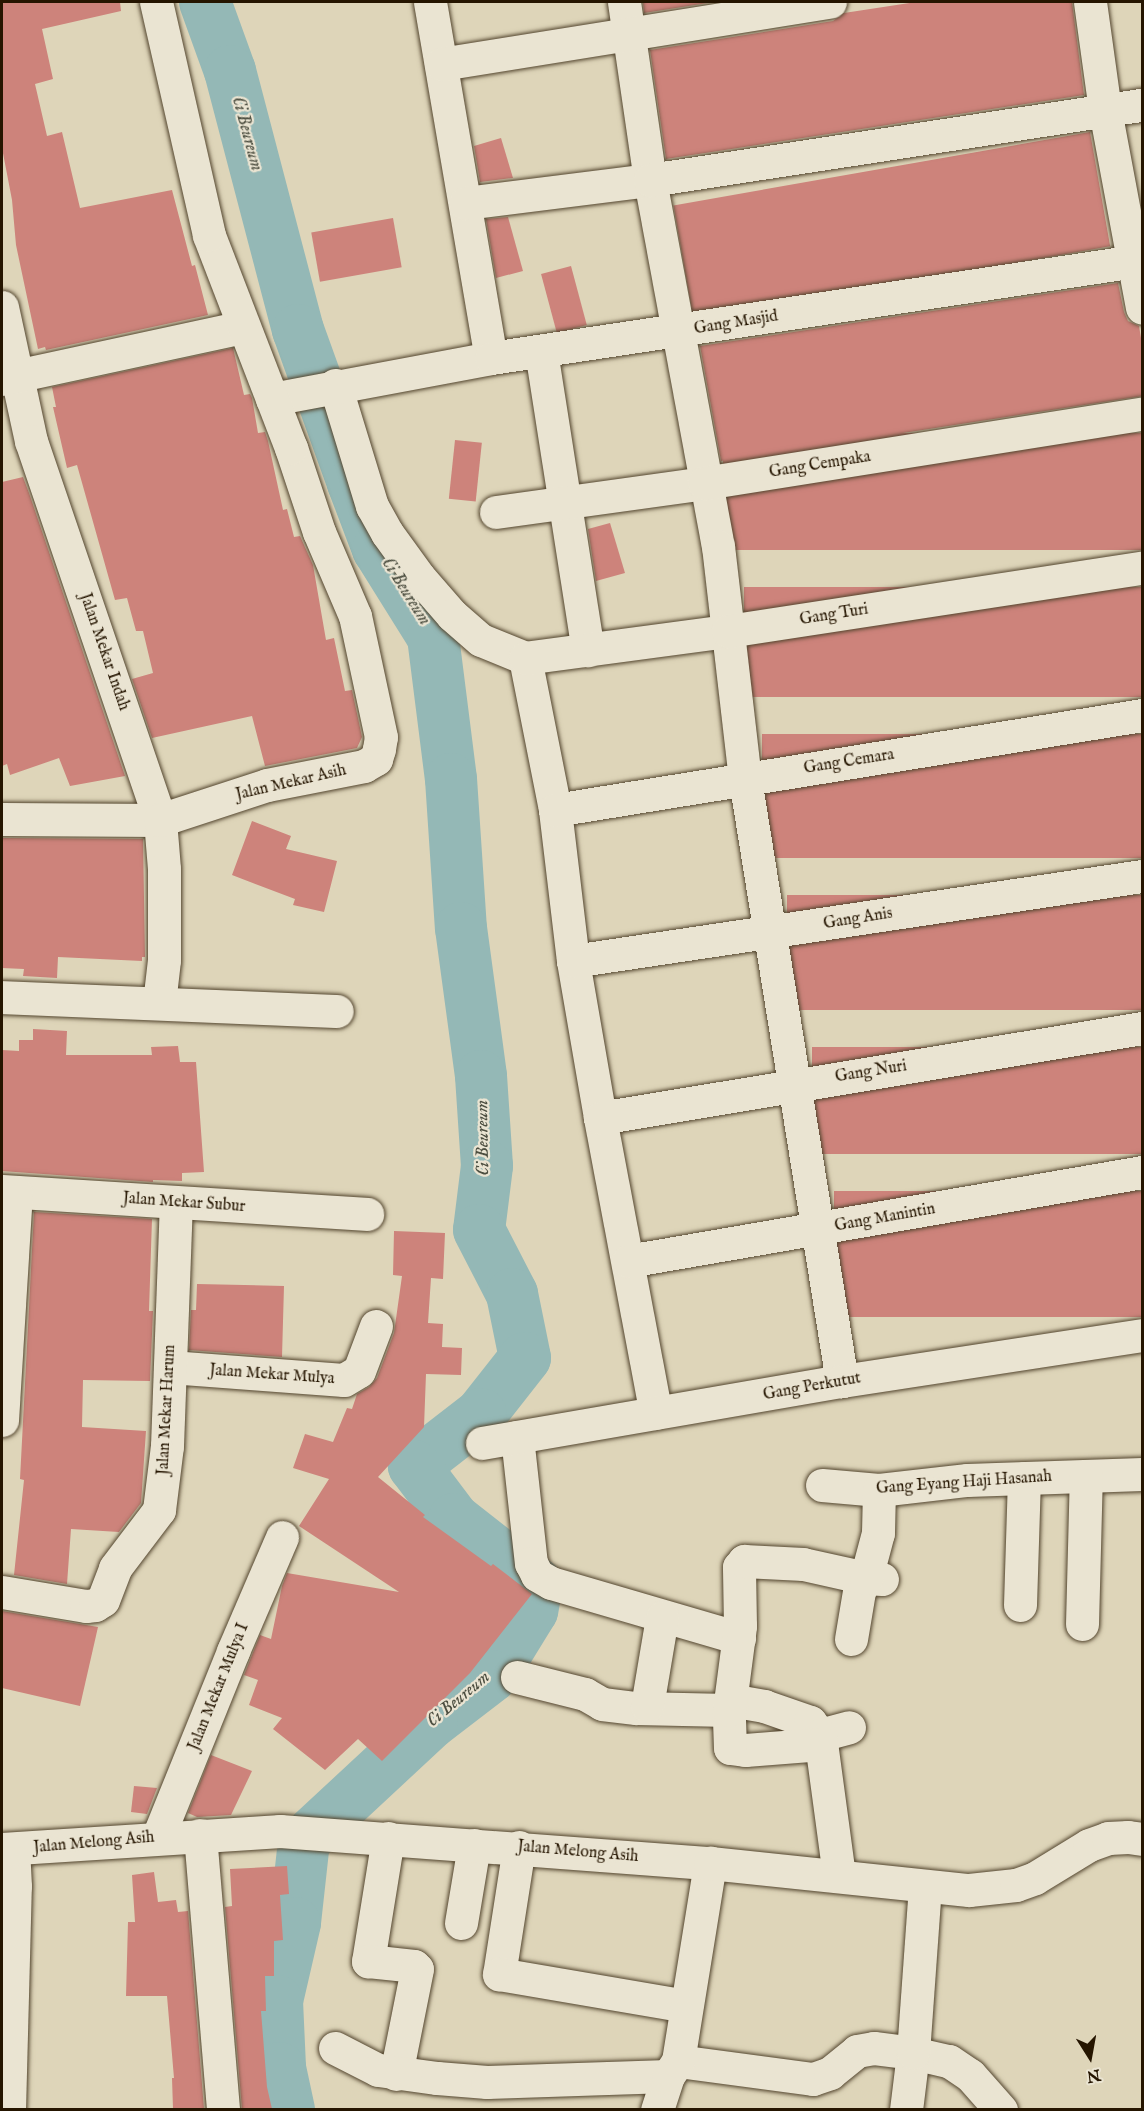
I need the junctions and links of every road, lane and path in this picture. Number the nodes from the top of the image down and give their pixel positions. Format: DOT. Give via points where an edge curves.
graph roads {
  1 [pos="156,2"];
  2 [pos="430,2"];
  3 [pos="624,2"];
  4 [pos="830,2"];
  5 [pos="1090,2"];
  6 [pos="628,36"];
  7 [pos="441,64"];
  8 [pos="1143,105"];
  9 [pos="1105,110"];
  10 [pos="650,180"];
  11 [pos="465,203"];
  12 [pos="1139,261"];
  13 [pos="2,307"];
  14 [pos="1143,308"];
  15 [pos="243,327"];
  16 [pos="676,332"];
  17 [pos="541,351"];
  18 [pos="491,358"];
  19 [pos="10,377"];
  20 [pos="332,386"];
  21 [pos="278,397"];
  22 [pos="1143,414"];
  23 [pos="704,483"];
  24 [pos="564,502"];
  25 [pos="496,512"];
  26 [pos="1143,568"];
  27 [pos="728,631"];
  28 [pos="588,650"];
  29 [pos="525,658"];
  30 [pos="1143,715"];
  31 [pos="745,779"];
  32 [pos="555,810"];
  33 [pos="2,819"];
  34 [pos="160,820"];
  35 [pos="1143,876"];
  36 [pos="769,932"];
  37 [pos="573,961"];
  38 [pos="2,997"];
  39 [pos="159,1003"];
  40 [pos="338,1011"];
  41 [pos="1143,1028"];
  42 [pos="795,1084"];
  43 [pos="600,1118"];
  44 [pos="1143,1172"];
  45 [pos="9,1191"];
  46 [pos="176,1203"];
  47 [pos="367,1214"];
  48 [pos="818,1230"];
  49 [pos="628,1261"];
  50 [pos="376,1326"];
  51 [pos="1143,1335"];
  52 [pos="170,1368"];
  53 [pos="842,1381"];
  54 [pos="656,1413"];
  55 [pos="2,1419"];
  56 [pos="517,1437"];
  57 [pos="482,1443"];
  58 [pos="1143,1474"];
  59 [pos="1086,1476"];
  60 [pos="1024,1478"];
  61 [pos="822,1485"];
  62 [pos="879,1490"];
  63 [pos="282,1537"];
  64 [pos="874,1578"];
  65 [pos="2,1592"];
  66 [pos="1020,1605"];
  67 [pos="662,1617"];
  68 [pos="1082,1624"];
  69 [pos="739,1638"];
  70 [pos="851,1639"];
  71 [pos="517,1677"];
  72 [pos="730,1705"];
  73 [pos="647,1706"];
  74 [pos="830,1735"];
  75 [pos="200,1835"];
  76 [pos="158,1837"];
  77 [pos="388,1839"];
  78 [pos="1143,1839"];
  79 [pos="474,1845"];
  80 [pos="519,1847"];
  81 [pos="7,1850"];
  82 [pos="710,1863"];
  83 [pos="839,1875"];
  84 [pos="925,1886"];
  85 [pos="461,1923"];
  86 [pos="686,2006"];
  87 [pos="335,2048"];
  88 [pos="913,2053"];
  89 [pos="673,2069"];
  90 [pos="396,2074"];
  91 [pos="9,2109"];
  92 [pos="223,2109"];
  93 [pos="657,2109"];
  94 [pos="906,2109"];
  95 [pos="1001,2109"];
  1 -- 15 [label="street" via="209,235"];
  2 -- 7 [label="street"];
  3 -- 6 [label="street"];
  4 -- 6 [label="street"];
  5 -- 9 [label="street"];
  6 -- 7 [label="street"];
  6 -- 10 [label="street"];
  7 -- 11 [label="street"];
  8 -- 9 [label="street"];
  9 -- 10 [label="street"];
  9 -- 12 [label="street"];
  10 -- 11 [label="street"];
  10 -- 16 [label="street"];
  11 -- 18 [label="street"];
  12 -- 14 [label="street"];
  12 -- 16 [label="street, Gang Masjid"];
  13 -- 19 [label="street, Jalan Mekar Indah"];
  15 -- 19 [label="street"];
  15 -- 21 [label="street"];
  16 -- 17 [label="street, Gang Masjid"];
  16 -- 23 [label="street"];
  17 -- 18 [label="street, Gang Masjid"];
  17 -- 24 [label="street"];
  18 -- 20 [label="street, Gang Masjid"];
  19 -- 34 [label="street, Jalan Mekar Indah"];
  20 -- 21 [label="street, Gang Masjid"];
  20 -- 29 [label="street" via="372,506 387,533 452,615 481,640"];
  21 -- 34 [label="street, Jalan Mekar Asih" via="319,531 355,616 381,737 379,749 376,759 364,766 267,785"];
  22 -- 23 [label="street, Gang Cempaka"];
  23 -- 24 [label="street, Gang Cempaka"];
  23 -- 27 [label="street" via="718,546"];
  24 -- 25 [label="street, Gang Cempaka"];
  24 -- 28 [label="street"];
  26 -- 27 [label="street, Gang Turi"];
  27 -- 28 [label="street, Gang Turi"];
  27 -- 31 [label="street"];
  28 -- 29 [label="street, Gang Turi"];
  29 -- 32 [label="street"];
  30 -- 31 [label="street, Gang Cemara"];
  31 -- 32 [label="street, Gang Cemara"];
  31 -- 36 [label="street"];
  32 -- 37 [label="street"];
  33 -- 34 [label="street, Jalan Mekar Asih"];
  34 -- 39 [label="street, Jalan Mekar Indah" via="164,960"];
  35 -- 36 [label="street, Gang Anis"];
  36 -- 37 [label="street, Gang Anis"];
  36 -- 42 [label="street"];
  37 -- 43 [label="street"];
  38 -- 39 [label="street"];
  39 -- 40 [label="street"];
  41 -- 42 [label="street, Gang Nuri"];
  42 -- 43 [label="street, Gang Nuri"];
  42 -- 48 [label="street"];
  43 -- 49 [label="street"];
  44 -- 48 [label="street, Gang Manintin"];
  45 -- 46 [label="street, Jalan Mekar Subur"];
  45 -- 55 [label="street"];
  46 -- 47 [label="street, Jalan Mekar Subur"];
  46 -- 52 [label="street, Jalan Mekar Harum"];
  48 -- 49 [label="street, Gang Manintin"];
  48 -- 53 [label="street"];
  49 -- 54 [label="street"];
  50 -- 52 [label="street, Jalan Mekar Mulya" via="359,1371 344,1380"];
  51 -- 53 [label="street, Gang Perkutut"];
  52 -- 65 [label="street, Jalan Mekar Harum" via="167,1446 159,1510 115,1568 104,1600 86,1606"];
  53 -- 54 [label="street, Gang Perkutut"];
  54 -- 56 [label="street, Gang Perkutut"];
  56 -- 57 [label="street, Gang Perkutut"];
  56 -- 67 [label="street" via="531,1563 537,1575 551,1583"];
  58 -- 59 [label="street, Gang Eyang Haji Hasanah"];
  59 -- 60 [label="street, Gang Eyang Haji Hasanah"];
  59 -- 68 [label="street"];
  60 -- 62 [label="street, Gang Eyang Haji Hasanah"];
  60 -- 66 [label="street"];
  61 -- 62 [label="street, Gang Eyang Haji Hasanah"];
  62 -- 64 [label="street"];
  63 -- 76 [label="street, Jalan Mekar Mulya I"];
  64 -- 69 [label="street" via="803,1564 741,1562"];
  64 -- 70 [label="street" via="859,1591"];
  67 -- 69 [label="street"];
  67 -- 73 [label="street"];
  69 -- 72 [label="street"];
  71 -- 73 [label="street" via="585,1694 602,1704"];
  72 -- 73 [label="street"];
  72 -- 74 [label="street" via="765,1706 810,1722"];
  72 -- 74 [label="street" via="729,1744 733,1750"];
  74 -- 83 [label="street"];
  75 -- 76 [label="street, Jalan Melong Asih"];
  75 -- 77 [label="street, Jalan Melong Asih" via="280,1831"];
  75 -- 92 [label="street"];
  76 -- 81 [label="street, Jalan Melong Asih"];
  77 -- 79 [label="street, Jalan Melong Asih"];
  77 -- 90 [label="street" via="368,1961 417,1969"];
  78 -- 84 [label="street, Jalan Melong Asih" via="1108,1838 1016,1885 969,1890"];
  79 -- 80 [label="street, Jalan Melong Asih"];
  79 -- 85 [label="street"];
  80 -- 82 [label="street, Jalan Melong Asih"];
  80 -- 86 [label="street" via="499,1974"];
  81 -- 91 [label="street" via="15,1886"];
  82 -- 83 [label="street, Jalan Melong Asih"];
  82 -- 86 [label="street"];
  83 -- 84 [label="street, Jalan Melong Asih"];
  84 -- 88 [label="street"];
  86 -- 89 [label="street"];
  87 -- 90 [label="street" via="378,2070"];
  88 -- 89 [label="street" via="874,2048 858,2051 830,2073 813,2079"];
  88 -- 94 [label="street"];
  88 -- 95 [label="street" via="949,2061 970,2075"];
  89 -- 90 [label="street" via="487,2082"];
  89 -- 93 [label="street"];
}
